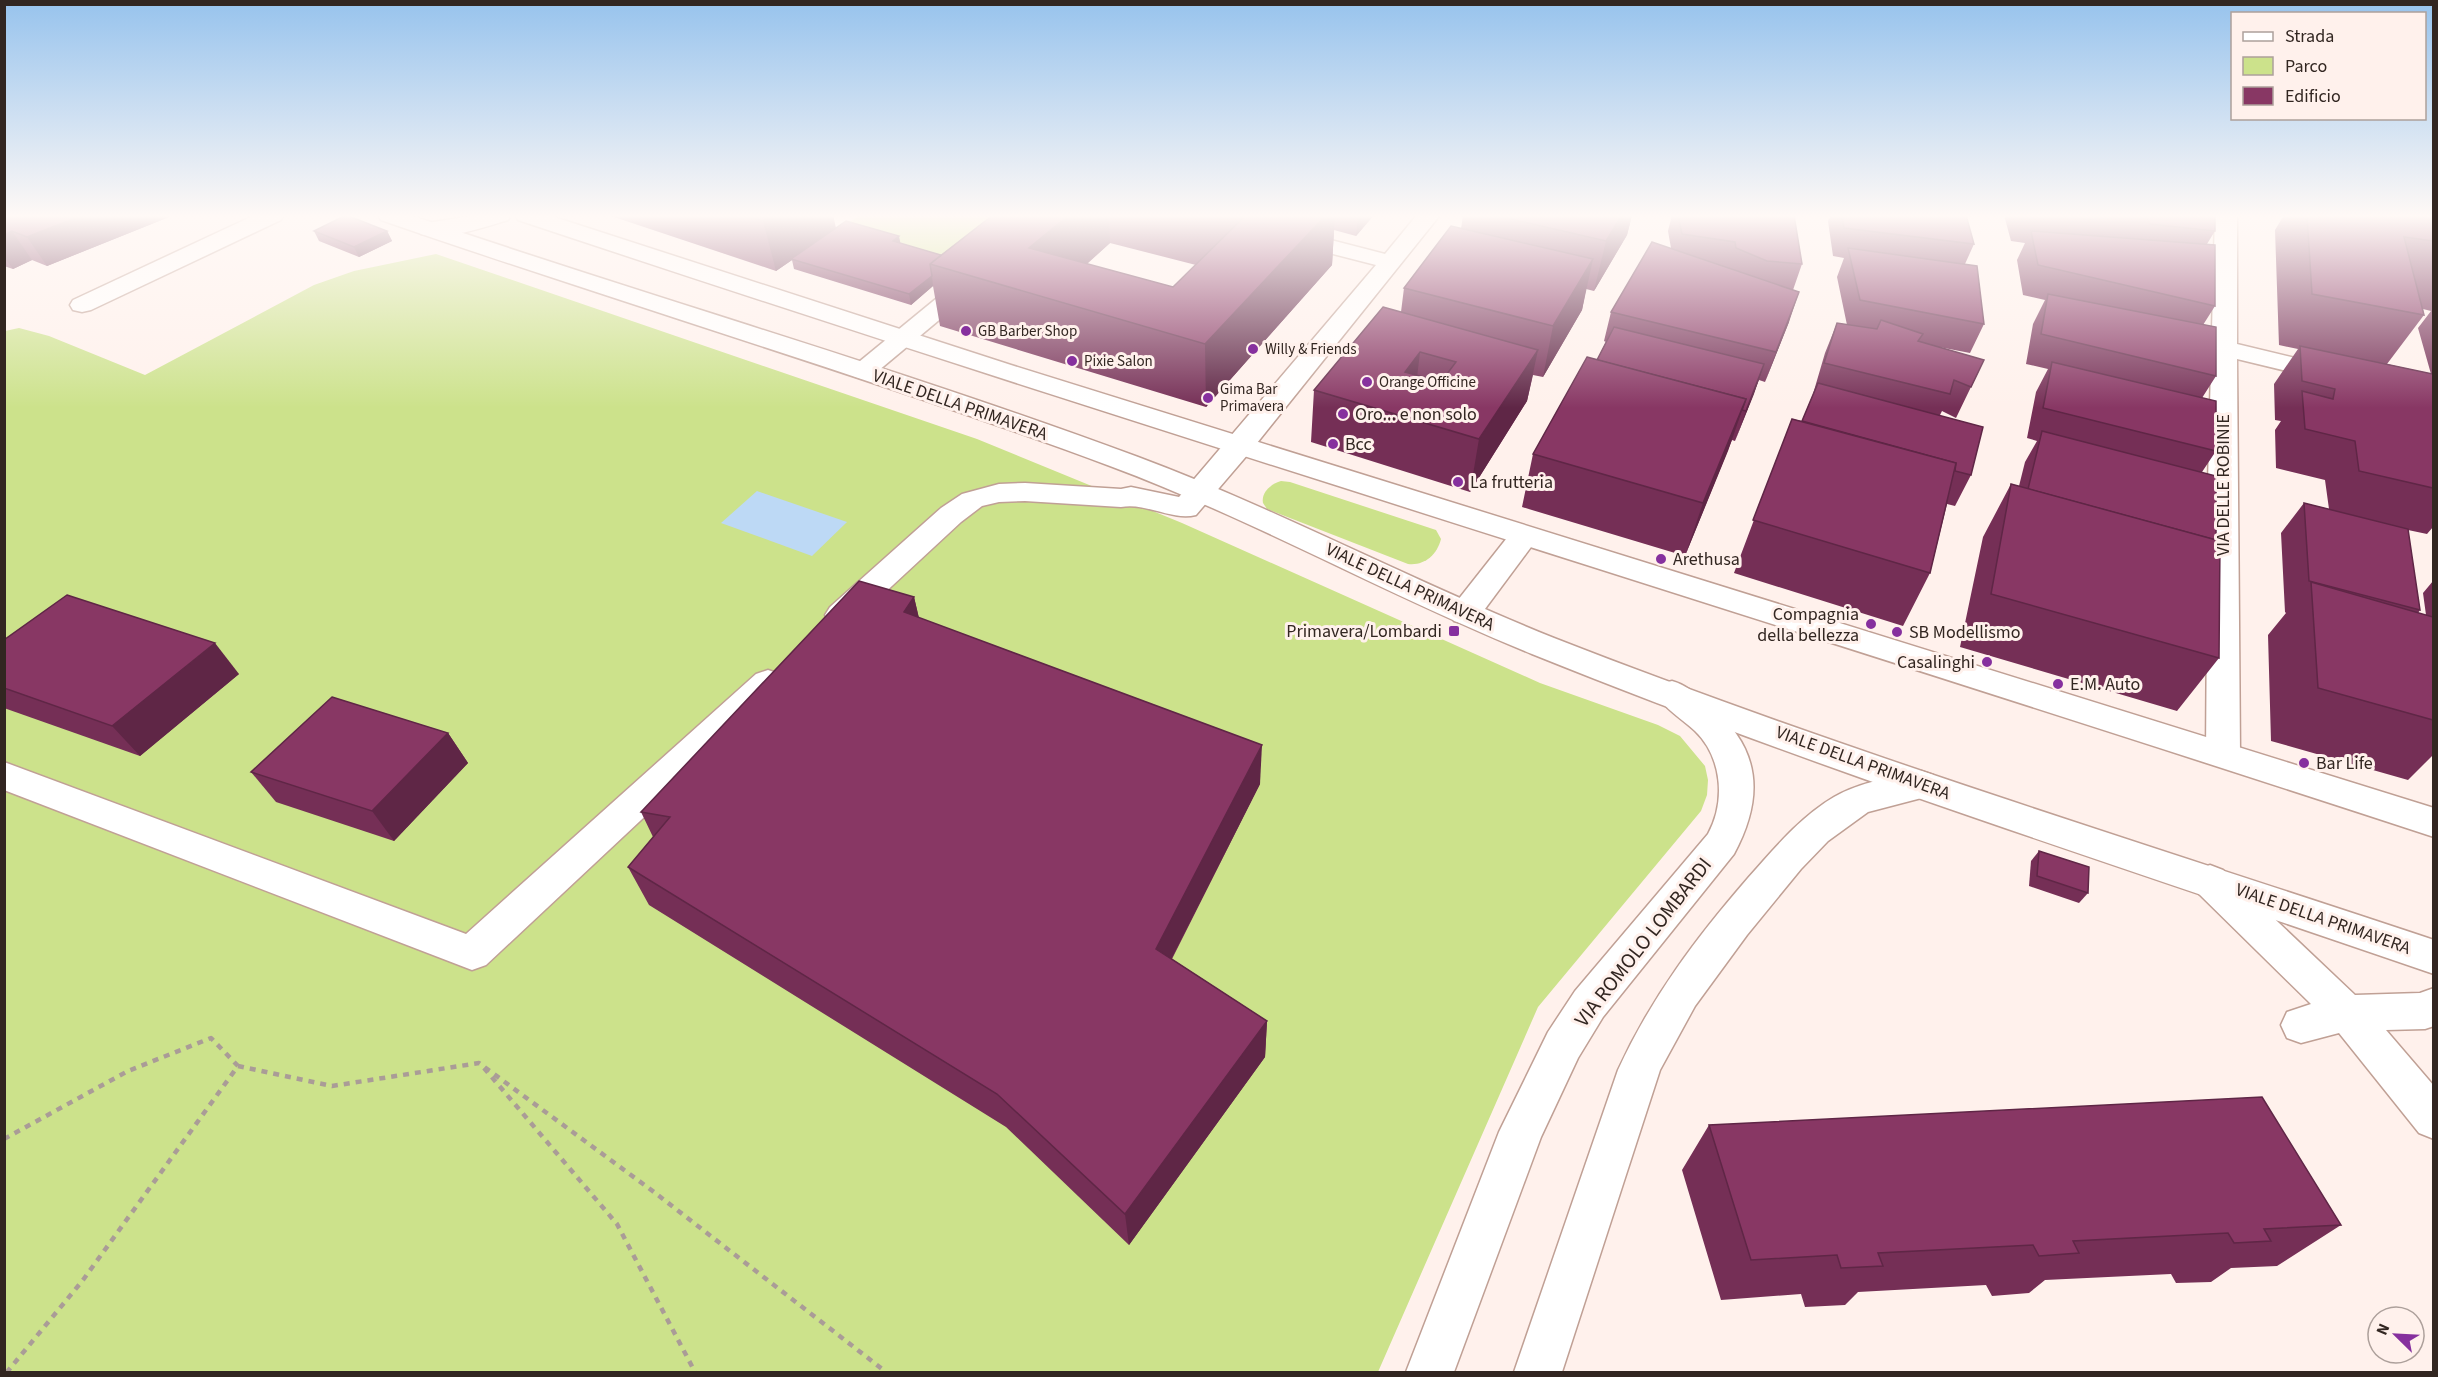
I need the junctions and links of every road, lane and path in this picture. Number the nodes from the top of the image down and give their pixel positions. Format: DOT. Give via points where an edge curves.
graph roads {
  1 [pos="137,279"];
  2 [pos="582,279"];
  3 [pos="722,279"];
  4 [pos="974,279"];
  5 [pos="1380,279"];
  6 [pos="2225,279"];
  7 [pos="82,305"];
  8 [pos="902,338"];
  9 [pos="2223,348"];
  10 [pos="863,372"];
  11 [pos="2355,379"];
  12 [pos="1239,447"];
  13 [pos="1201,491"];
  14 [pos="1524,536"];
  15 [pos="1465,613"];
  16 [pos="820,634"];
  17 [pos="794,658"];
  18 [pos="1672,693"];
  19 [pos="2223,754"];
  20 [pos="4,775"];
  21 [pos="1921,785"];
  22 [pos="2433,823"];
  23 [pos="2210,881"];
  24 [pos="2433,957"];
  25 [pos="2433,1006"];
  26 [pos="2347,1013"];
  27 [pos="2301,1025"];
  28 [pos="479,1063"];
  29 [pos="238,1066"];
  30 [pos="2433,1119"];
  31 [pos="4,1139"];
  32 [pos="7,1372"];
  33 [pos="695,1372"];
  34 [pos="886,1372"];
  35 [pos="1430,1372"];
  36 [pos="1538,1372"];
  1 -- 7 [label="main road"];
  2 -- 10 [label="main road, VIALE DELLA PRIMAVERA"];
  3 -- 8 [label="main road"];
  4 -- 8 [label="main road"];
  5 -- 12 [label="main road" via="1345,335"];
  6 -- 9 [label="main road, VIA DELLE ROBINIE"];
  8 -- 10 [label="main road"];
  8 -- 12 [label="main road"];
  9 -- 11 [label="main road"];
  9 -- 19 [label="main road, VIA DELLE ROBINIE"];
  10 -- 13 [label="main road, VIALE DELLA PRIMAVERA"];
  12 -- 13 [label="main road"];
  12 -- 14 [label="main road"];
  13 -- 15 [label="main road, VIALE DELLA PRIMAVERA"];
  13 -- 16 [label="main road" via="1186,508 1131,496 1012,492 972,500"];
  14 -- 15 [label="main road"];
  14 -- 19 [label="main road"];
  15 -- 18 [label="main road, VIALE DELLA PRIMAVERA"];
  17 -- 20 [label="main road" via="472,952"];
  18 -- 21 [label="main road, VIALE DELLA PRIMAVERA"];
  18 -- 35 [label="main road, VIA ROMOLO LOMBARDI" via="1723,740 1737,791 1732,826 1589,1004 1563,1045 1521,1132"];
  19 -- 22 [label="main road"];
  21 -- 23 [label="main road, VIALE DELLA PRIMAVERA"];
  21 -- 36 [label="main road" via="1874,795 1846,808 1807,838 1730,926 1661,1022 1639,1070"];
  23 -- 24 [label="main road, VIALE DELLA PRIMAVERA"];
  23 -- 26 [label="main road"];
  25 -- 26 [label="main road" via="2426,1011"];
  26 -- 27 [label="main road"];
  26 -- 30 [label="main road"];
  28 -- 29 [label="path" via="332,1086"];
  28 -- 33 [label="path" via="617,1224"];
  28 -- 34 [label="path" via="654,1192"];
  29 -- 31 [label="path" via="211,1038 128,1071"];
  29 -- 32 [label="path" via="83,1280"];
}
